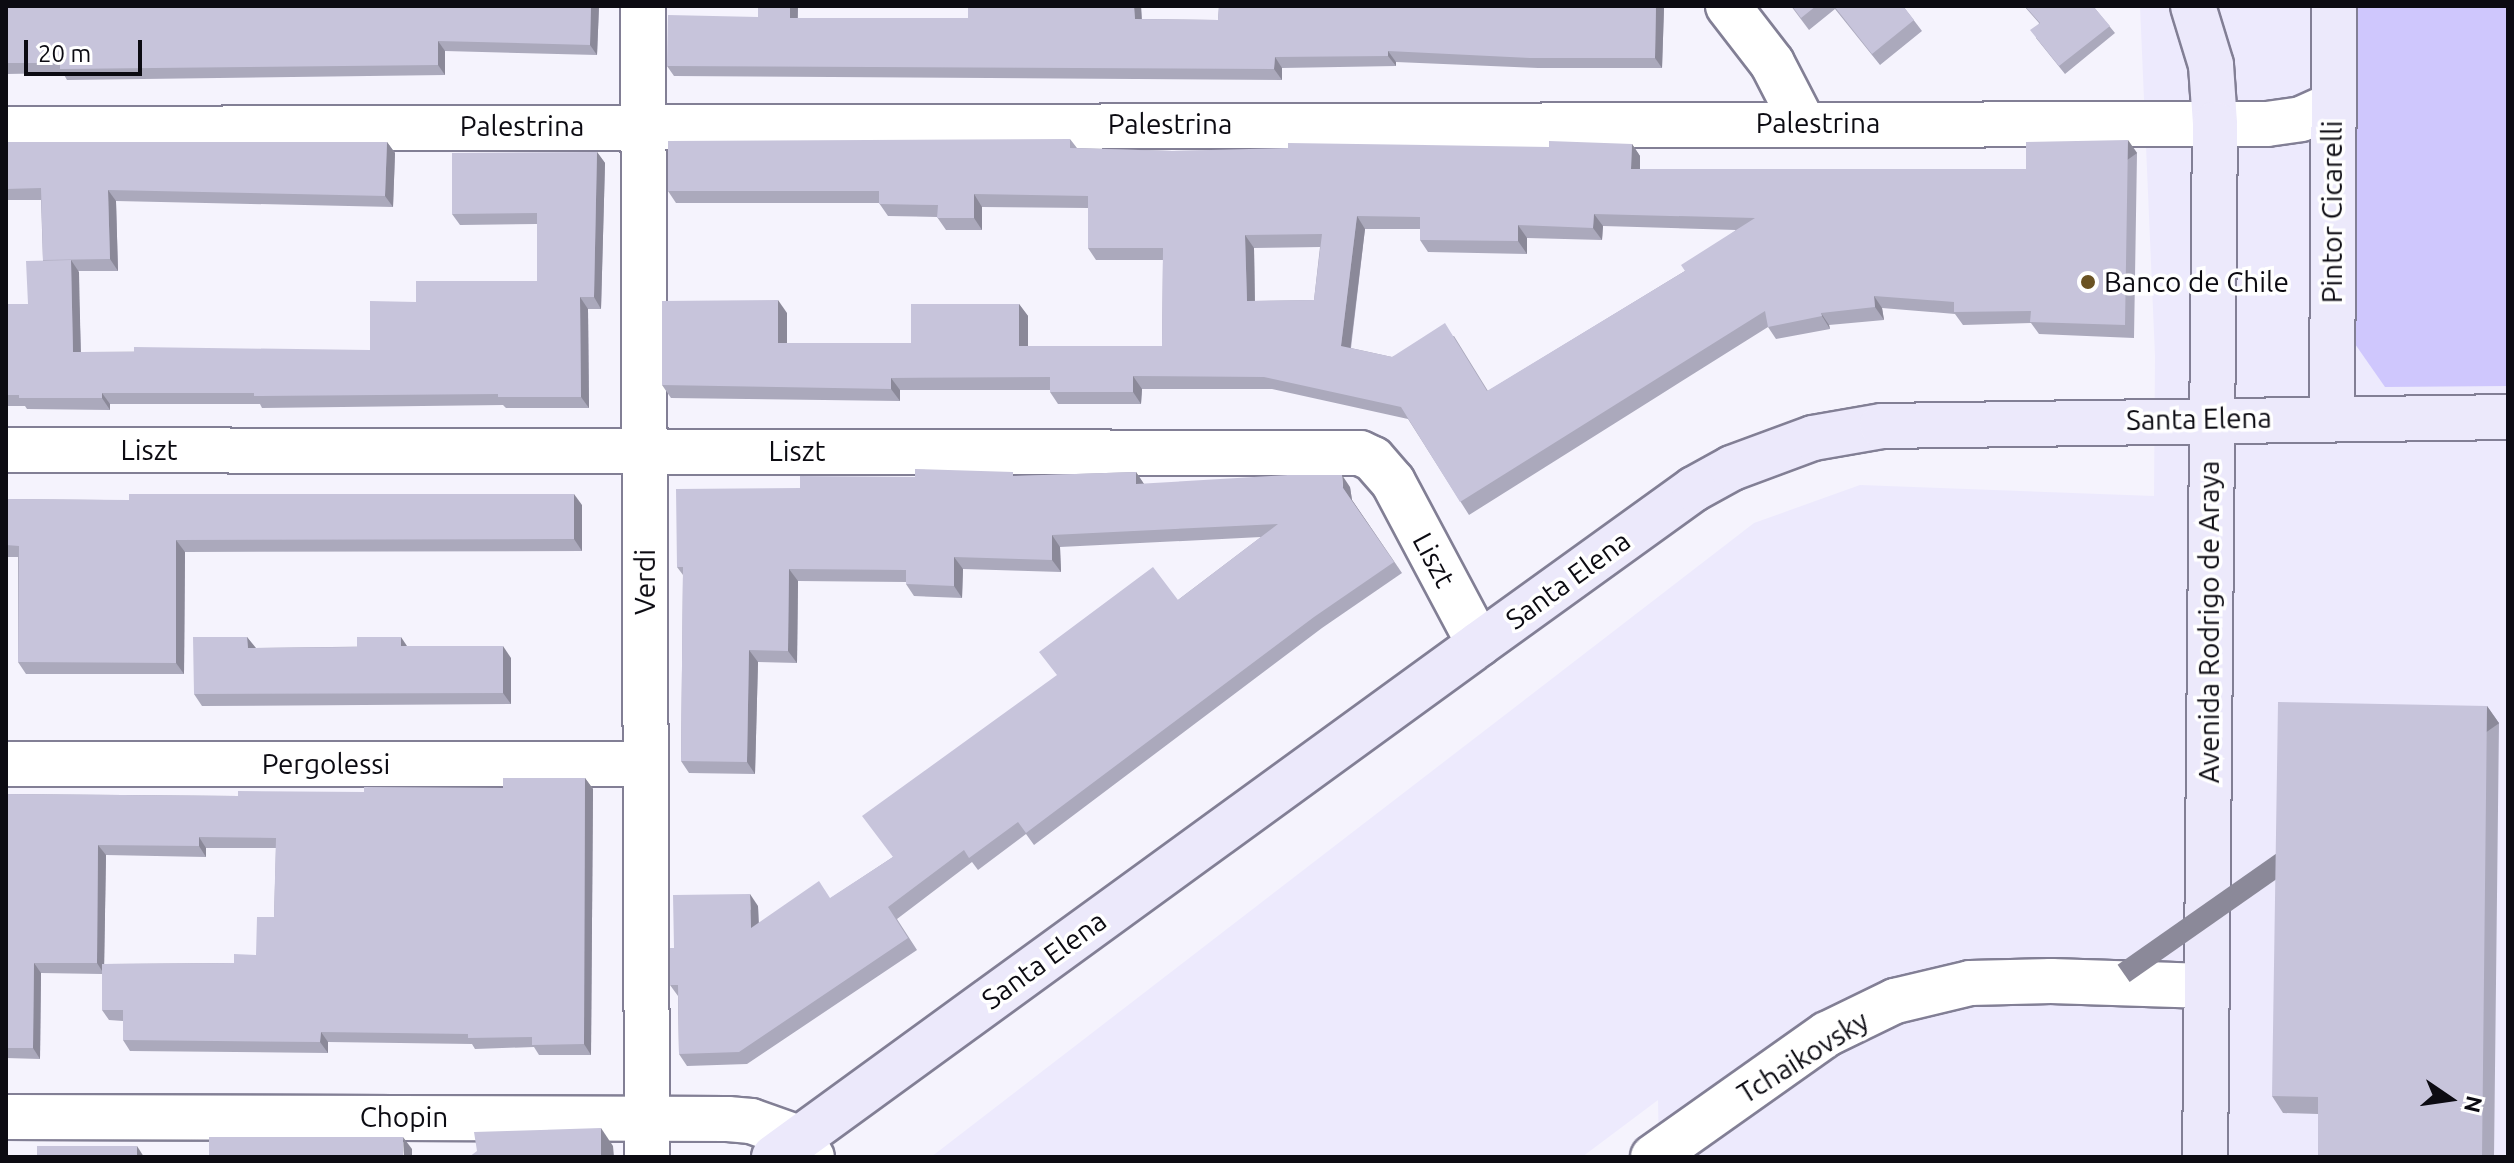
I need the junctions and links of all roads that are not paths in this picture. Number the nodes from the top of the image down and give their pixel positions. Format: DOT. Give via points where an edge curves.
graph roads {
  1 [pos="643,6"];
  2 [pos="1728,6"];
  3 [pos="2193,6"];
  4 [pos="2334,6"];
  5 [pos="2332,105"];
  6 [pos="2215,106"];
  7 [pos="1803,123"];
  8 [pos="644,126"];
  9 [pos="6,129"];
  10 [pos="2508,417"];
  11 [pos="2332,418"];
  12 [pos="2211,419"];
  13 [pos="6,450"];
  14 [pos="644,451"];
  15 [pos="1479,644"];
  16 [pos="6,764"];
  17 [pos="646,764"];
  18 [pos="2207,986"];
  19 [pos="6,1117"];
  20 [pos="647,1137"];
  21 [pos="795,1151"];
  22 [pos="1653,1157"];
  23 [pos="2205,1157"];
  1 -- 8 [label="street, Verdi"];
  2 -- 7 [label="street" via="1772,63"];
  3 -- 6 [label="street, Avenida Rodrigo de Araya" via="2206,42"];
  4 -- 5 [label="street, Pintor Cicarelli"];
  5 -- 6 [label="street, Palestrina" via="2301,119"];
  5 -- 11 [label="street, Pintor Cicarelli"];
  6 -- 7 [label="street, Palestrina"];
  6 -- 12 [label="street, Avenida Rodrigo de Araya"];
  7 -- 8 [label="street, Palestrina"];
  8 -- 9 [label="street, Palestrina"];
  8 -- 14 [label="street, Verdi"];
  10 -- 11 [label="street, Santa Elena"];
  11 -- 12 [label="street, Santa Elena"];
  12 -- 15 [label="street, Santa Elena" via="1906,424 1799,442 1694,489"];
  12 -- 18 [label="street, Avenida Rodrigo de Araya"];
  13 -- 14 [label="street, Liszt"];
  14 -- 15 [label="street, Liszt" via="1360,453 1373,459 1393,482"];
  14 -- 17 [label="street, Verdi"];
  15 -- 21 [label="street, Santa Elena"];
  16 -- 17 [label="street, Pergolessi"];
  17 -- 20 [label="street, Verdi"];
  18 -- 22 [label="street, Tchaikovsky" via="1970,983 1895,1001 1827,1034"];
  18 -- 23 [label="street, Avenida Rodrigo de Araya"];
  19 -- 20 [label="street, Chopin"];
  20 -- 21 [label="street, Chopin" via="751,1121"];
}
